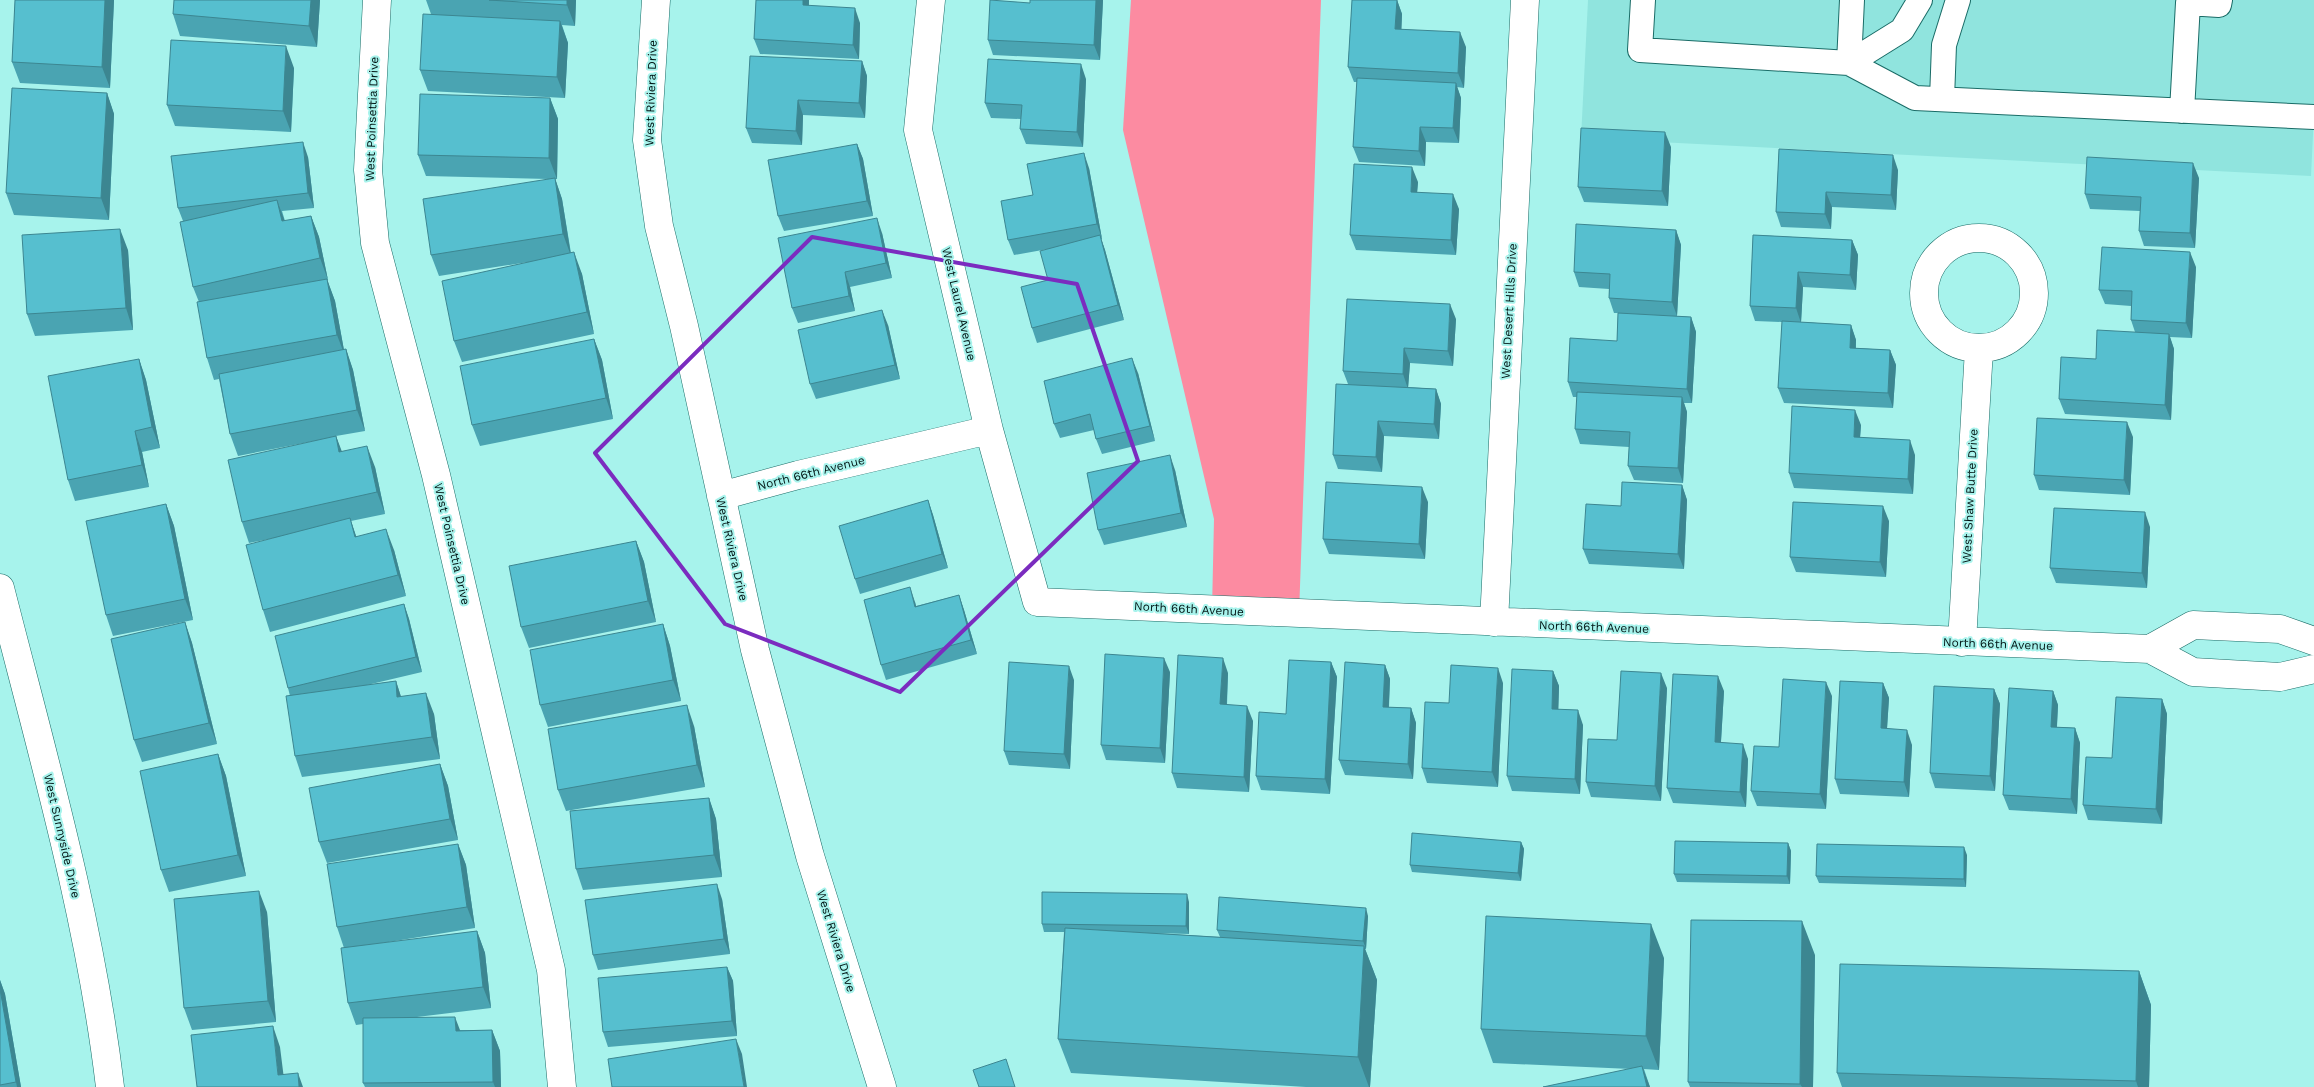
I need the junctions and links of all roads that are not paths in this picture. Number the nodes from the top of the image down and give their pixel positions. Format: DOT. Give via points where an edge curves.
graph roads {
  1 [pos="377,0"];
  2 [pos="656,0"];
  3 [pos="930,0"];
  4 [pos="1525,0"];
  5 [pos="1643,0"];
  6 [pos="1852,0"];
  7 [pos="1920,0"];
  8 [pos="1958,0"];
  9 [pos="2220,0"];
  10 [pos="1849,64"];
  11 [pos="1942,99"];
  12 [pos="2182,111"];
  13 [pos="2314,117"];
  14 [pos="1978,349"];
  15 [pos="989,430"];
  16 [pos="720,496"];
  17 [pos="0,588"];
  18 [pos="1038,602"];
  19 [pos="1494,622"];
  20 [pos="1962,642"];
  21 [pos="2314,642"];
  22 [pos="2150,649"];
  23 [pos="2314,669"];
  24 [pos="110,1087"];
  25 [pos="562,1087"];
  26 [pos="882,1087"];
  1 -- 25 [label="street, West Poinsettia Drive" via="368,170 375,243 436,474 551,970"];
  2 -- 16 [label="street, West Riviera Drive" via="648,149 659,226"];
  3 -- 15 [label="street, West Laurel Avenue" via="918,130"];
  4 -- 19 [label="street, West Desert Hills Drive"];
  5 -- 10 [label="lane" via="1640,50"];
  6 -- 10 [label="lane"];
  7 -- 10 [label="lane" via="1902,30"];
  8 -- 11 [label="lane" via="1944,45"];
  9 -- 12 [label="lane" via="2219,5 2188,4"];
  10 -- 11 [label="lane" via="1915,98"];
  11 -- 12 [label="lane"];
  12 -- 13 [label="lane"];
  14 -- 14 [label="street" via="1996,346 2013,337 2025,324 2032,307 2034,289 2030,271 2020,256 1989,238 1971,238 1953,244 1939,255 1929,270 1924,288 1926,306 1933,323 1960,345"];
  14 -- 20 [label="street, West Shaw Butte Drive"];
  15 -- 16 [label="street, North 66th Avenue"];
  15 -- 18 [label="street, West Laurel Avenue"];
  16 -- 26 [label="street, West Riviera Drive" via="755,650 810,856"];
  17 -- 24 [label="street, West Sunnyside Drive" via="61,825 92,973"];
  18 -- 19 [label="street, North 66th Avenue"];
  19 -- 20 [label="street, North 66th Avenue"];
  20 -- 22 [label="street, North 66th Avenue"];
  21 -- 22 [label="street" via="2280,629 2193,625"];
  22 -- 23 [label="street, North 66th Avenue" via="2192,672 2280,676"];
}
